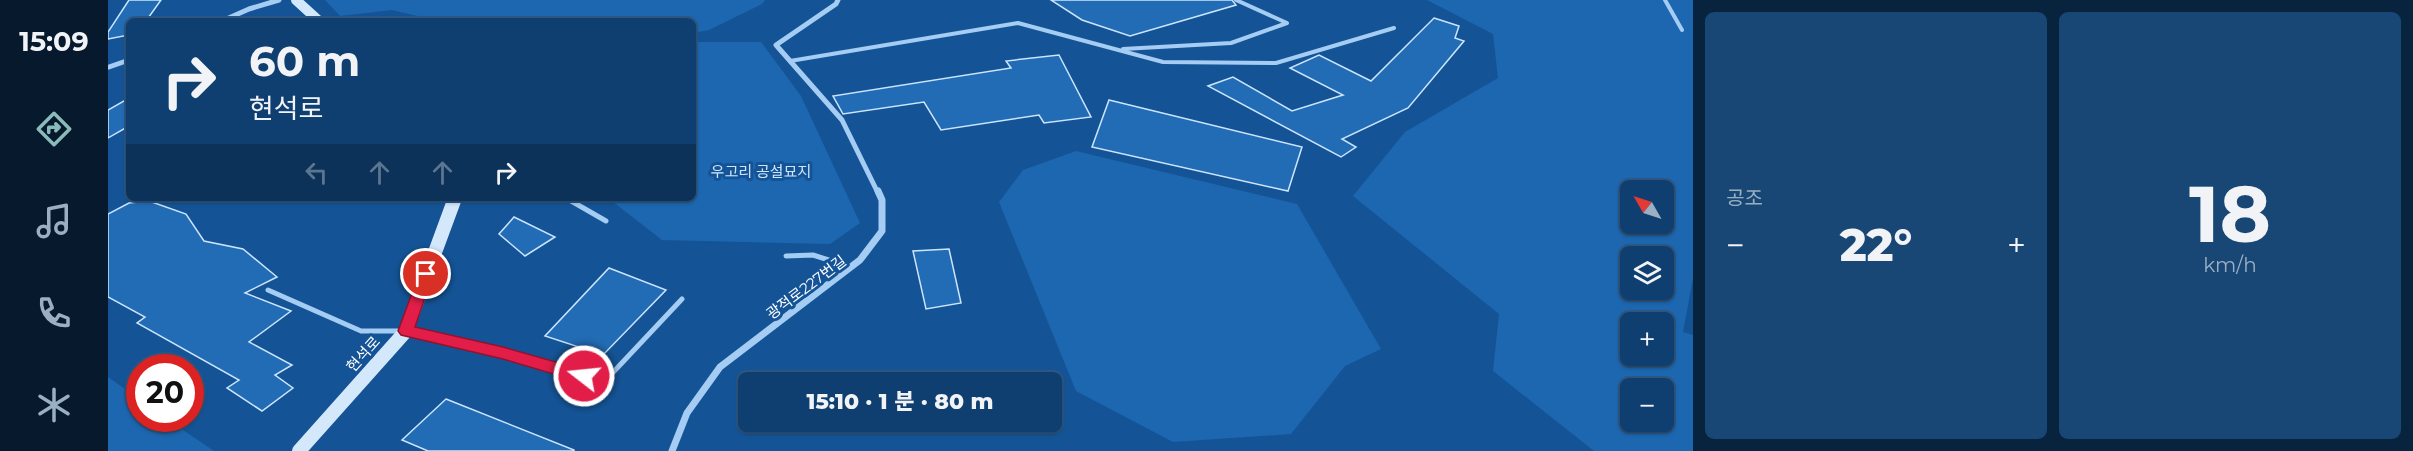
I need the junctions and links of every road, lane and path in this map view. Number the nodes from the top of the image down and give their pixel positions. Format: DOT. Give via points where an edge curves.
graph roads {
  1 [pos="279,0"];
  2 [pos="296,0"];
  3 [pos="838,0"];
  4 [pos="1236,0"];
  5 [pos="1665,0"];
  6 [pos="229,18"];
  7 [pos="316,18"];
  8 [pos="1394,28"];
  9 [pos="1682,30"];
  10 [pos="1118,50"];
  11 [pos="126,61"];
  12 [pos="790,61"];
  13 [pos="110,67"];
  14 [pos="454,201"];
  15 [pos="571,201"];
  16 [pos="606,221"];
  17 [pos="786,256"];
  18 [pos="851,267"];
  19 [pos="268,290"];
  20 [pos="682,299"];
  21 [pos="406,331"];
  22 [pos="299,451"];
  23 [pos="672,451"];
  1 -- 6 [label="street"];
  2 -- 7 [label="street"];
  3 -- 12 [label="street, 광적로227번길" via="776,45"];
  4 -- 10 [label="lane" via="1287,23 1231,44"];
  5 -- 9 [label="lane"];
  8 -- 10 [label="lane" via="1276,63 1163,62"];
  10 -- 12 [label="lane" via="1018,23"];
  11 -- 13 [label="street"];
  12 -- 18 [label="street, 광적로227번길" via="842,120 882,200 882,231"];
  14 -- 21 [label="street, 현석로"];
  15 -- 16 [label="lane"];
  17 -- 18 [label="lane" via="813,255"];
  18 -- 23 [label="street, 광적로227번길" via="720,367 687,413"];
  19 -- 21 [label="lane" via="361,331"];
  20 -- 21 [label="lane" via="604,382"];
  21 -- 22 [label="street, 현석로"];
}
